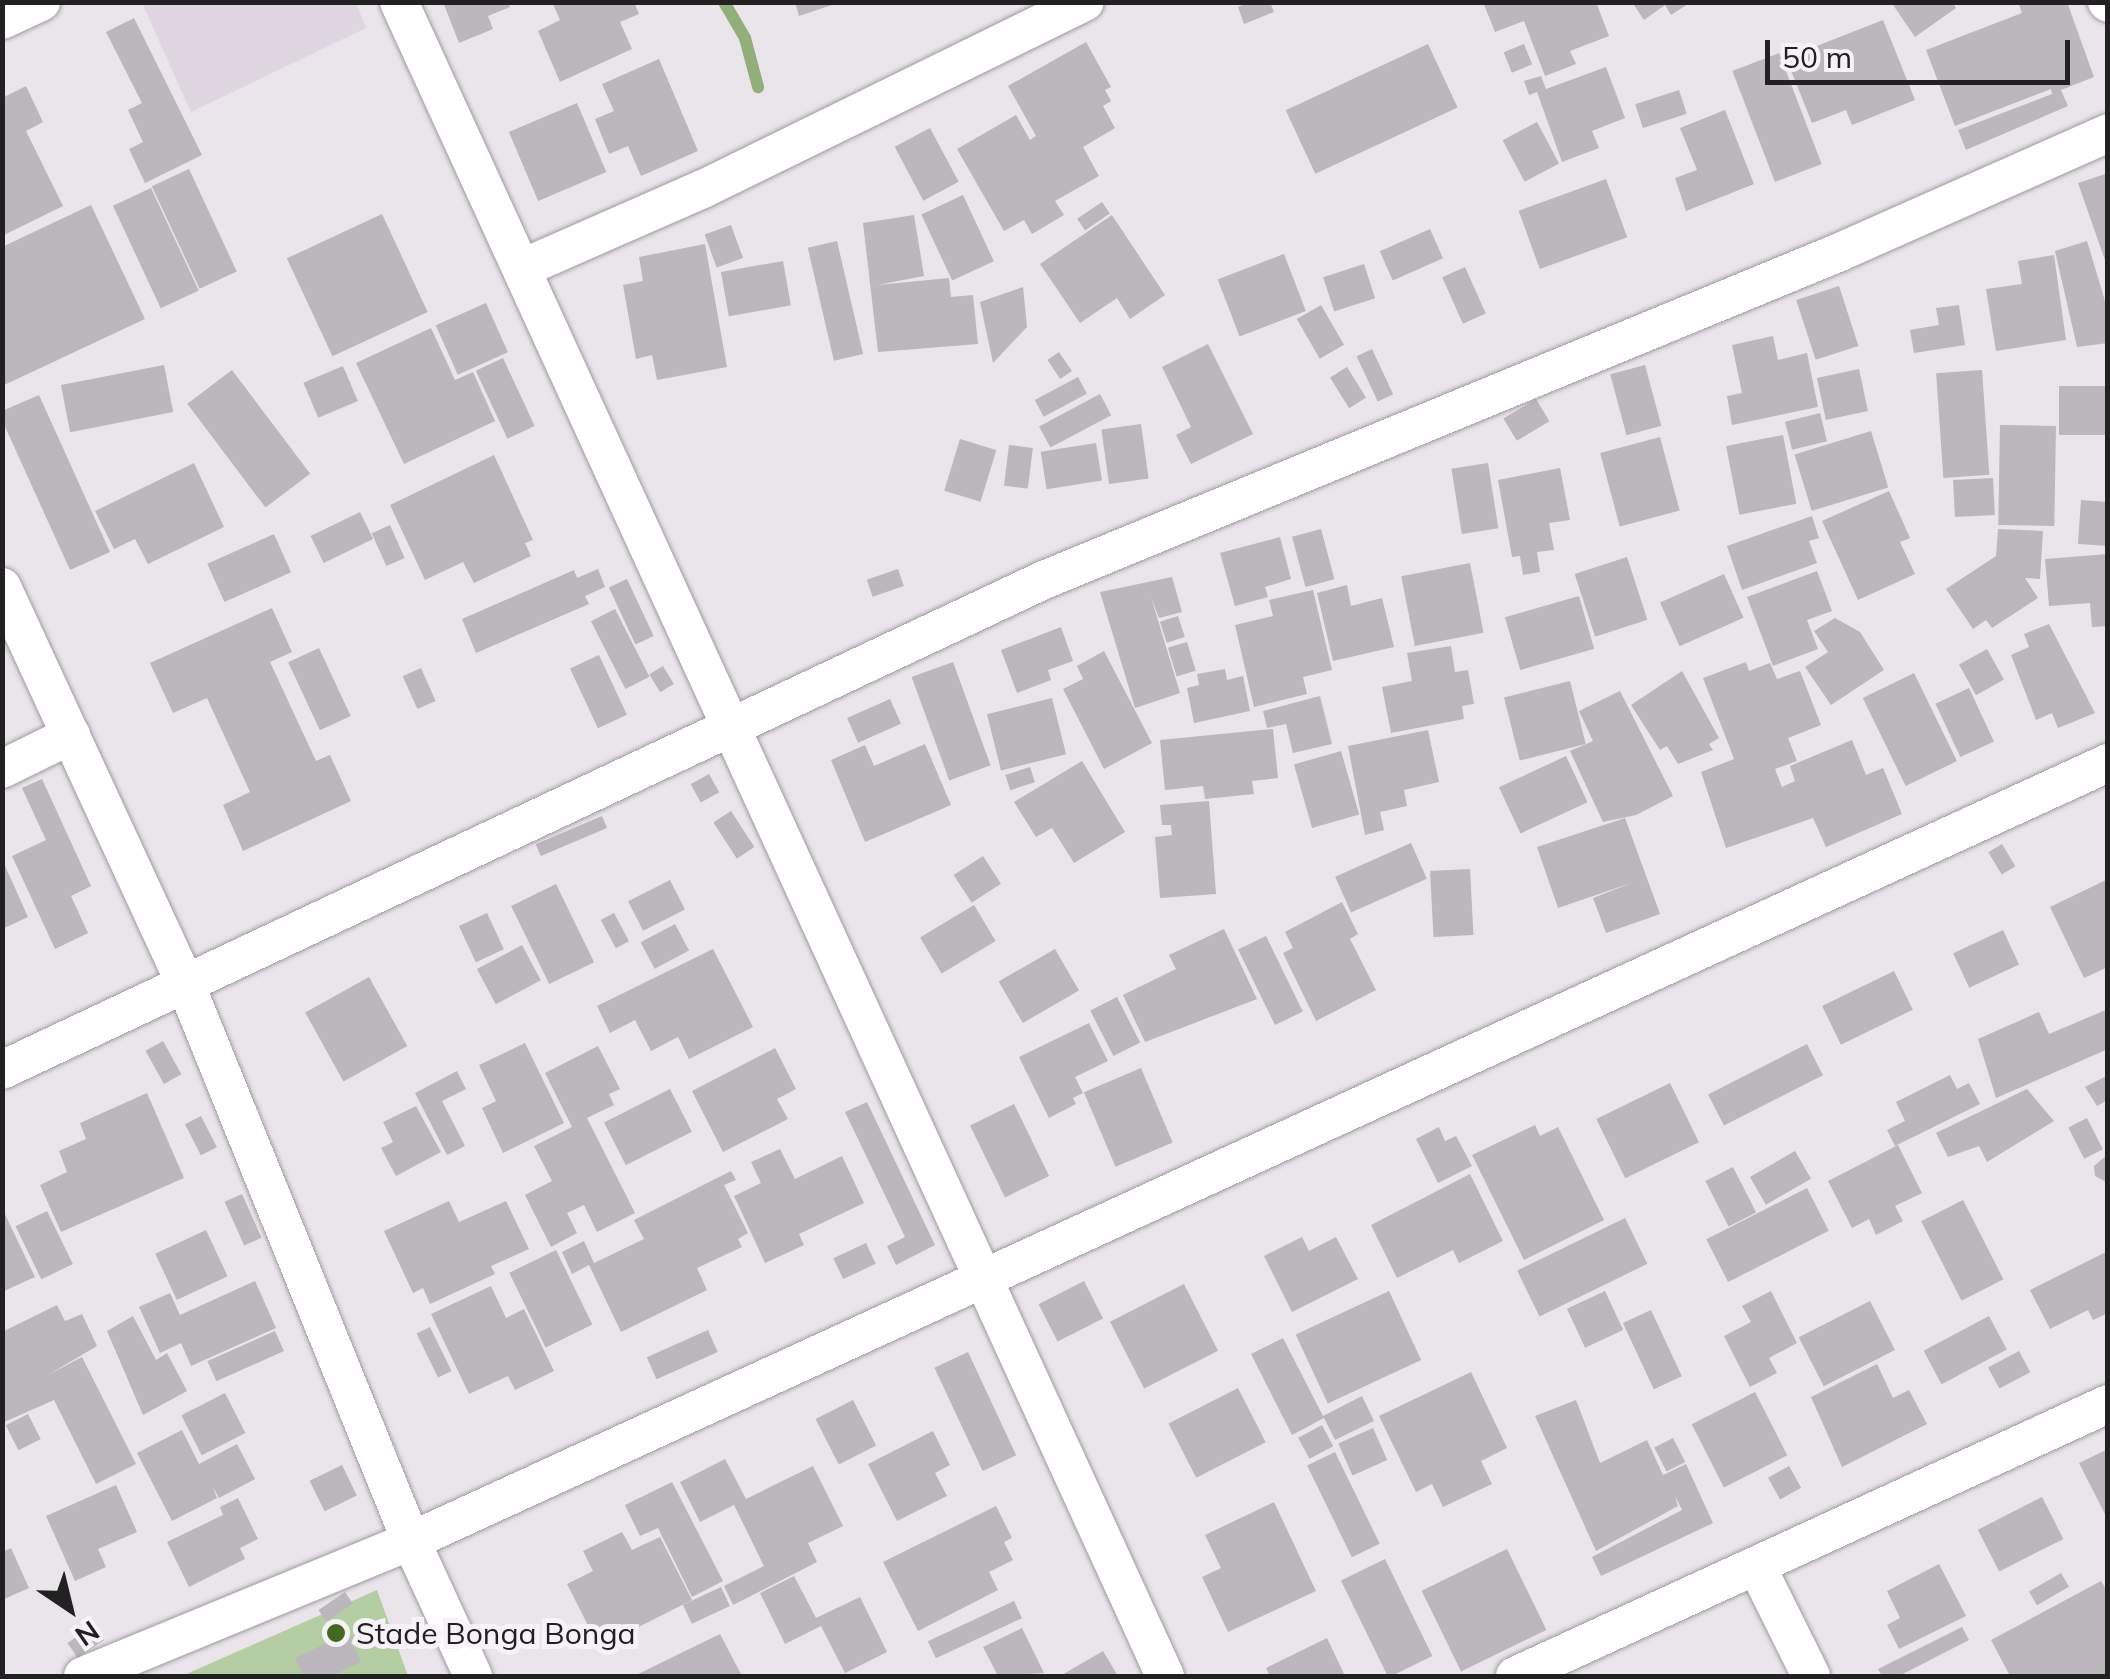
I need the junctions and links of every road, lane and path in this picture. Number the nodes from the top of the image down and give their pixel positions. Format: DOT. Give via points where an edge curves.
graph roads {
  1 [pos="42,2"];
  2 [pos="399,2"];
  3 [pos="1085,2"];
  4 [pos="2,20"];
  5 [pos="2108,133"];
  6 [pos="525,268"];
  7 [pos="2,588"];
  8 [pos="729,730"];
  9 [pos="71,735"];
  10 [pos="2108,763"];
  11 [pos="2,769"];
  12 [pos="184,983"];
  13 [pos="2,1070"];
  14 [pos="986,1282"];
  15 [pos="2108,1404"];
  16 [pos="411,1542"];
  17 [pos="1758,1569"];
  18 [pos="83,1676"];
  19 [pos="473,1676"];
  20 [pos="1165,1676"];
  21 [pos="1515,1676"];
  22 [pos="1811,1676"];
  1 -- 4 [label="street"];
  2 -- 6 [label="street"];
  3 -- 6 [label="street" via="704,190"];
  5 -- 8 [label="street" via="1840,252 1044,580"];
  6 -- 8 [label="street"];
  7 -- 9 [label="street"];
  8 -- 12 [label="street"];
  8 -- 14 [label="street"];
  9 -- 11 [label="street"];
  9 -- 12 [label="street"];
  10 -- 14 [label="street"];
  12 -- 13 [label="street"];
  12 -- 16 [label="street"];
  14 -- 16 [label="street"];
  14 -- 20 [label="street"];
  15 -- 17 [label="street"];
  16 -- 18 [label="street"];
  16 -- 19 [label="street"];
  17 -- 21 [label="street"];
  17 -- 22 [label="street"];
}
